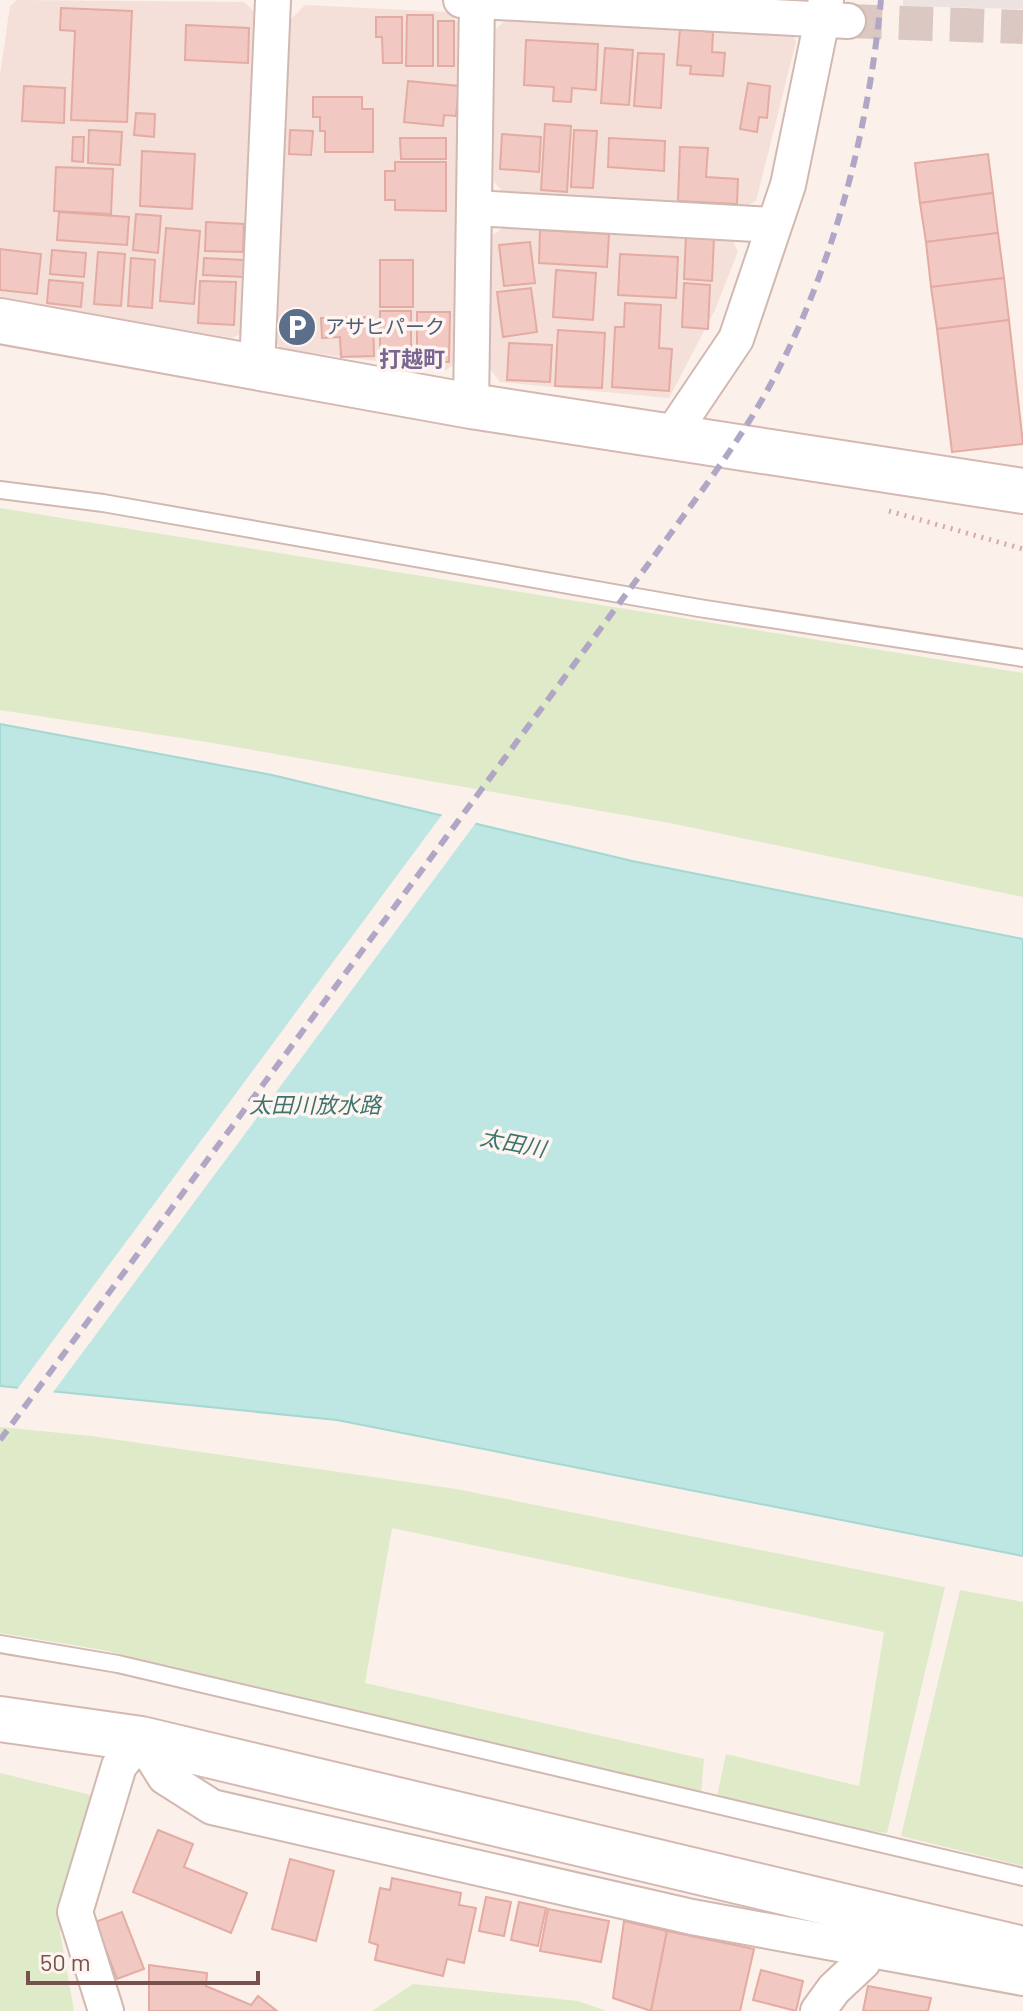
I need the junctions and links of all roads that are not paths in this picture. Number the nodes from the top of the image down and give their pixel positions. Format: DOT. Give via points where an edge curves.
graph roads {
  1 [pos="273,0"];
  2 [pos="461,0"];
  3 [pos="477,0"];
  4 [pos="833,13"];
  5 [pos="474,208"];
  6 [pos="772,225"];
  7 [pos="0,321"];
  8 [pos="257,367"];
  9 [pos="471,406"];
  10 [pos="670,437"];
  11 [pos="0,490"];
  12 [pos="1023,491"];
  13 [pos="1023,658"];
  14 [pos="0,1644"];
  15 [pos="0,1719"];
  16 [pos="141,1739"];
  17 [pos="1023,1877"];
  18 [pos="692,1917"];
  19 [pos="1023,1949"];
  20 [pos="863,1962"];
  21 [pos="1023,1978"];
  22 [pos="1023,2001"];
  23 [pos="106,2011"];
  24 [pos="818,2011"];
  1 -- 8 [label="street"];
  2 -- 3 [label="street"];
  3 -- 4 [label="street"];
  3 -- 5 [label="street"];
  4 -- 6 [label="street" via="788,185"];
  5 -- 6 [label="street"];
  5 -- 9 [label="street"];
  6 -- 10 [label="street" via="736,339"];
  7 -- 8 [label="street"];
  8 -- 9 [label="street"];
  9 -- 10 [label="street"];
  10 -- 12 [label="street"];
  11 -- 13 [label="lane"];
  14 -- 17 [label="lane" via="118,1664"];
  15 -- 16 [label="street"];
  16 -- 18 [label="street" via="165,1777 212,1807"];
  16 -- 19 [label="street"];
  16 -- 23 [label="street" via="119,1766 75,1912"];
  18 -- 20 [label="street"];
  18 -- 21 [label="street"];
  20 -- 22 [label="street"];
  20 -- 24 [label="street"];
}
